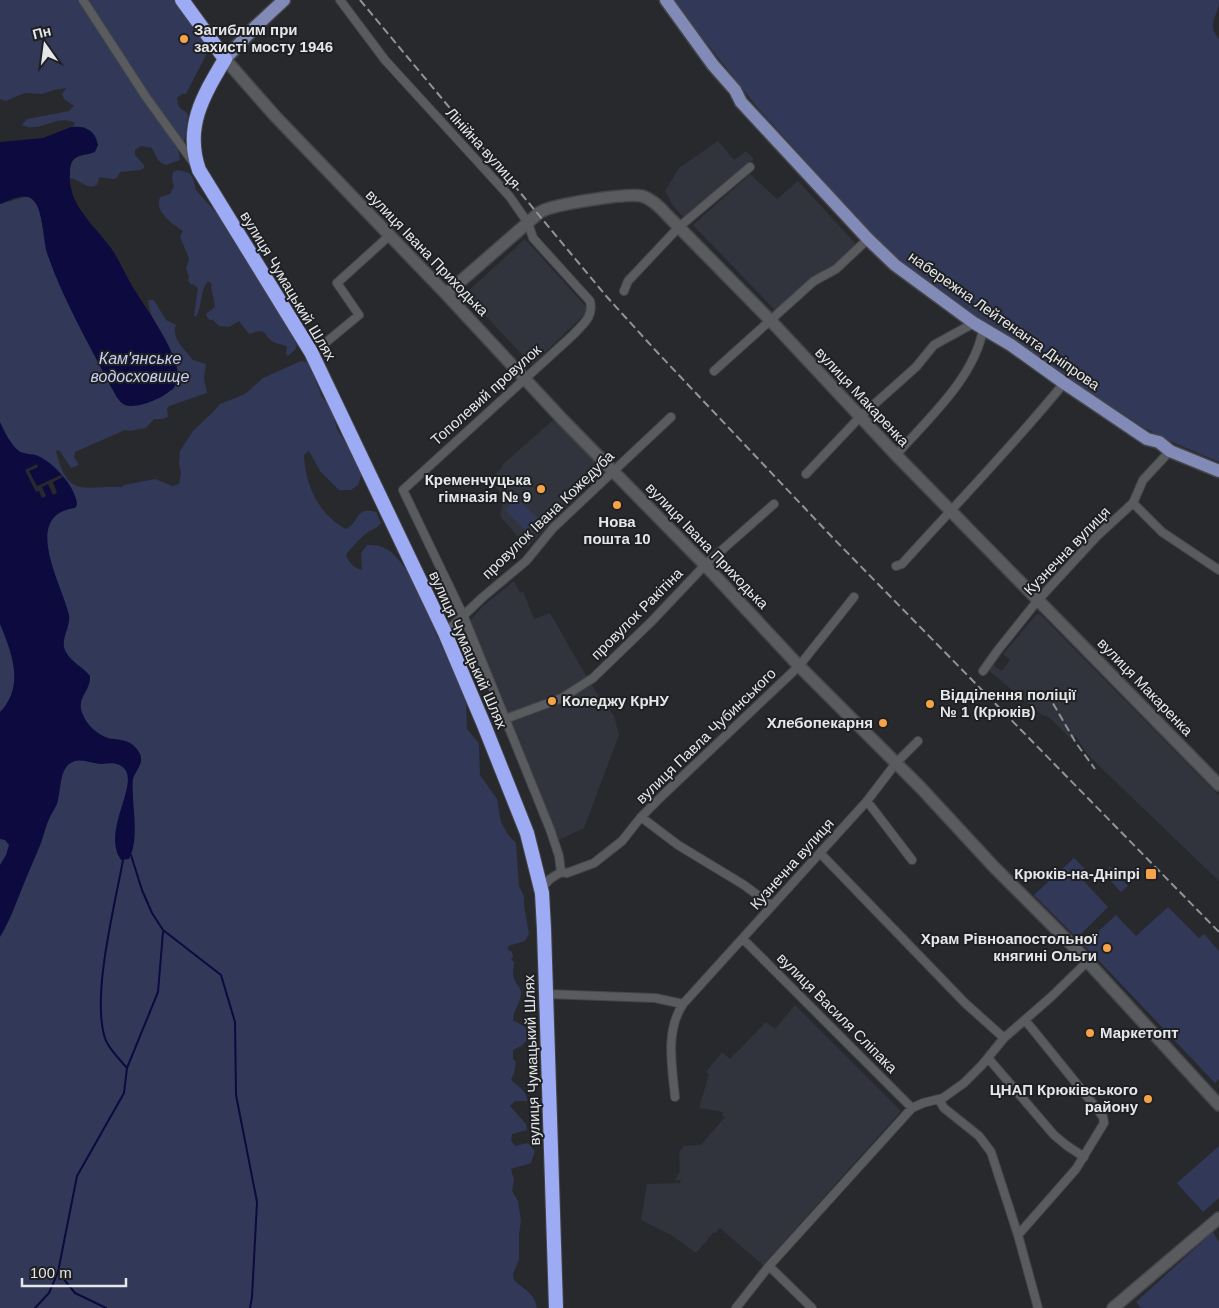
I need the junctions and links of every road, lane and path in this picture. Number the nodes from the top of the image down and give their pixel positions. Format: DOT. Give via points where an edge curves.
graph roads {
  1 [pos="83,0"];
  2 [pos="182,0"];
  3 [pos="284,0"];
  4 [pos="340,0"];
  5 [pos="666,0"];
  6 [pos="225,59"];
  7 [pos="750,167"];
  8 [pos="199,170"];
  9 [pos="528,223"];
  10 [pos="679,227"];
  11 [pos="389,236"];
  12 [pos="868,239"];
  13 [pos="624,291"];
  14 [pos="446,294"];
  15 [pos="588,320"];
  16 [pos="771,321"];
  17 [pos="978,326"];
  18 [pos="324,344"];
  19 [pos="714,371"];
  20 [pos="524,378"];
  21 [pos="1064,383"];
  22 [pos="671,417"];
  23 [pos="860,417"];
  24 [pos="1170,451"];
  25 [pos="896,455"];
  26 [pos="1219,471"];
  27 [pos="613,472"];
  28 [pos="806,474"];
  29 [pos="1133,503"];
  30 [pos="774,504"];
  31 [pos="951,511"];
  32 [pos="704,566"];
  33 [pos="896,566"];
  34 [pos="1219,570"];
  35 [pos="854,597"];
  36 [pos="1038,600"];
  37 [pos="464,617"];
  38 [pos="445,633"];
  39 [pos="799,666"];
  40 [pos="983,671"];
  41 [pos="505,719"];
  42 [pos="918,741"];
  43 [pos="896,763"];
  44 [pos="1219,785"];
  45 [pos="867,801"];
  46 [pos="641,817"];
  47 [pos="820,853"];
  48 [pos="912,860"];
  49 [pos="561,872"];
  50 [pos="541,889"];
  51 [pos="772,906"];
  52 [pos="743,939"];
  53 [pos="1087,962"];
  54 [pos="546,994"];
  55 [pos="683,1004"];
  56 [pos="1025,1020"];
  57 [pos="1004,1038"];
  58 [pos="988,1058"];
  59 [pos="675,1097"];
  60 [pos="939,1100"];
  61 [pos="1219,1105"];
  62 [pos="912,1108"];
  63 [pos="1084,1157"];
  64 [pos="1219,1218"];
  65 [pos="1018,1235"];
  66 [pos="769,1266"];
  67 [pos="556,1308"];
  68 [pos="736,1308"];
  69 [pos="812,1308"];
  70 [pos="1038,1308"];
  71 [pos="1113,1308"];
  1 -- 8 [label="street" via="146,97"];
  2 -- 6 [label="highway, вулиця Івана Приходька"];
  3 -- 6 [label="main road"];
  4 -- 9 [label="street, Лінійна вулиця" via="385,60 510,197"];
  5 -- 12 [label="main road, набережна Лейтенанта Дніпрова" via="741,102"];
  6 -- 8 [label="highway, вулиця Чумацький Шлях" via="211,82 193,130"];
  6 -- 11 [label="main road, вулиця Івана Приходька"];
  7 -- 10 [label="street"];
  8 -- 38 [label="highway, вулиця Чумацький Шлях" via="311,352"];
  9 -- 10 [label="main road, вулиця Макаренка" via="553,206 636,196 657,204"];
  9 -- 14 [label="main road, вулиця Макаренка"];
  9 -- 15 [label="street, Лінійна вулиця" via="533,238 590,302 592,309"];
  10 -- 13 [label="street" via="628,282"];
  10 -- 16 [label="main road, вулиця Макаренка"];
  11 -- 14 [label="main road, вулиця Івана Приходька"];
  11 -- 18 [label="street" via="337,283 359,315"];
  12 -- 16 [label="street" via="836,268 814,281"];
  12 -- 17 [label="main road, набережна Лейтенанта Дніпрова" via="895,265"];
  14 -- 20 [label="main road, вулиця Івана Приходька"];
  15 -- 20 [label="street, Тополевий провулок"];
  16 -- 19 [label="street"];
  16 -- 23 [label="main road, вулиця Макаренка"];
  17 -- 21 [label="main road, набережна Лейтенанта Дніпрова" via="1011,344"];
  17 -- 23 [label="street" via="934,345 916,367"];
  17 -- 25 [label="street" via="979,346 969,368"];
  20 -- 27 [label="main road, вулиця Івана Приходька"];
  20 -- 37 [label="street, Тополевий провулок" via="402,490"];
  21 -- 24 [label="main road, набережна Лейтенанта Дніпрова"];
  21 -- 31 [label="street"];
  22 -- 27 [label="street, провулок Івана Кожедуба"];
  23 -- 25 [label="main road, вулиця Макаренка"];
  23 -- 28 [label="street"];
  24 -- 26 [label="main road, набережна Лейтенанта Дніпрова"];
  24 -- 29 [label="street, Кузнечна вулиця" via="1143,480"];
  25 -- 31 [label="main road, вулиця Макаренка"];
  27 -- 32 [label="main road, вулиця Івана Приходька"];
  27 -- 37 [label="street, провулок Івана Кожедуба" via="553,528 526,561 483,596"];
  29 -- 34 [label="street" via="1162,532"];
  29 -- 36 [label="street, Кузнечна вулиця" via="1097,536"];
  30 -- 32 [label="street, провулок Ракітіна"];
  31 -- 33 [label="street" via="902,564"];
  31 -- 36 [label="main road, вулиця Макаренка"];
  32 -- 39 [label="main road, вулиця Івана Приходька"];
  32 -- 41 [label="street, провулок Ракітіна" via="592,678 562,698"];
  35 -- 39 [label="street, вулиця Павла Чубинського"];
  36 -- 40 [label="street, Кузнечна вулиця"];
  36 -- 44 [label="main road, вулиця Макаренка"];
  37 -- 38 [label="street, провулок Івана Кожедуба"];
  37 -- 41 [label="street"];
  38 -- 50 [label="highway, вулиця Чумацький Шлях" via="527,833"];
  39 -- 43 [label="main road, вулиця Івана Приходька"];
  39 -- 46 [label="street, вулиця Павла Чубинського"];
  41 -- 49 [label="street" via="550,829"];
  42 -- 43 [label="street, Кузнечна вулиця"];
  43 -- 45 [label="street, Кузнечна вулиця"];
  43 -- 53 [label="main road, вулиця Івана Приходька"];
  45 -- 47 [label="street, Кузнечна вулиця"];
  45 -- 48 [label="street"];
  46 -- 49 [label="street, вулиця Павла Чубинського" via="622,841 594,863 567,873"];
  46 -- 51 [label="street"];
  47 -- 51 [label="street, Кузнечна вулиця"];
  47 -- 57 [label="street" via="965,1003"];
  49 -- 50 [label="street"];
  50 -- 54 [label="highway, вулиця Чумацький Шлях"];
  51 -- 52 [label="street, Кузнечна вулиця"];
  52 -- 55 [label="street, Кузнечна вулиця"];
  52 -- 62 [label="street, вулиця Василя Сліпака"];
  53 -- 56 [label="street"];
  53 -- 61 [label="main road, вулиця Івана Приходька"];
  54 -- 55 [label="street" via="655,998"];
  54 -- 67 [label="highway, вулиця Чумацький Шлях"];
  55 -- 59 [label="street, Кузнечна вулиця" via="675,1020 672,1042"];
  56 -- 57 [label="street"];
  56 -- 63 [label="street" via="1101,1113 1103,1126"];
  57 -- 58 [label="street"];
  58 -- 60 [label="street" via="964,1082"];
  58 -- 63 [label="street" via="1054,1135"];
  60 -- 62 [label="street"];
  60 -- 65 [label="street" via="988,1147"];
  62 -- 66 [label="street"];
  63 -- 65 [label="street"];
  64 -- 71 [label="main road"];
  65 -- 70 [label="street"];
  66 -- 68 [label="street"];
  66 -- 69 [label="street"];
}
